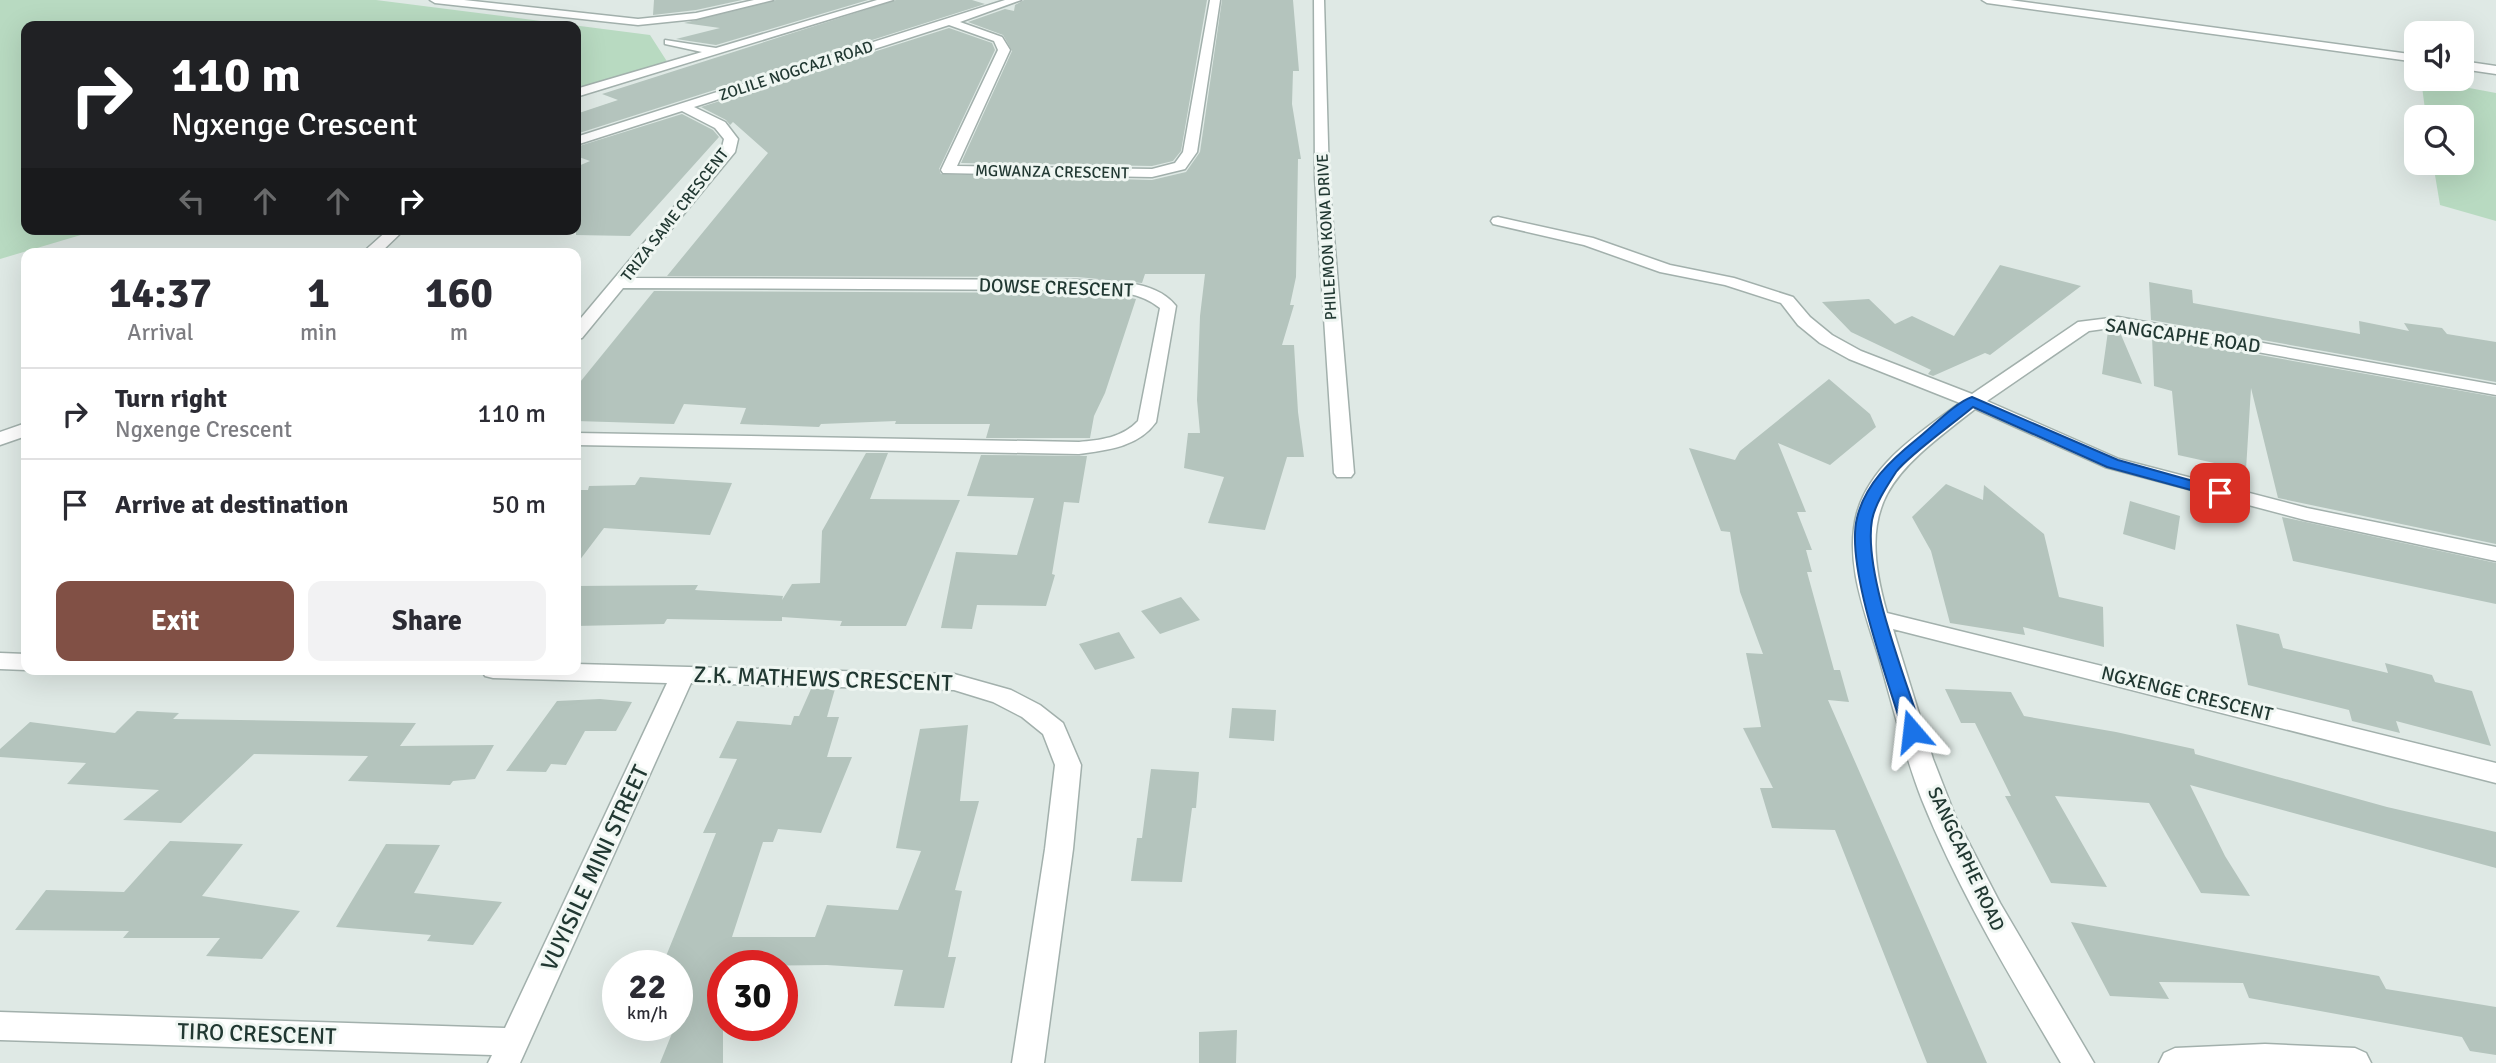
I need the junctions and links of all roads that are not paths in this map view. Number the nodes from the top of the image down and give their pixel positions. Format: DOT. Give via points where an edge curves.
graph roads {
  1 [pos="435,0"];
  2 [pos="574,0"];
  3 [pos="768,0"];
  4 [pos="888,0"];
  5 [pos="1016,0"];
  6 [pos="1215,0"];
  7 [pos="1319,0"];
  8 [pos="1987,0"];
  9 [pos="542,13"];
  10 [pos="652,22"];
  11 [pos="950,22"];
  12 [pos="669,42"];
  13 [pos="717,51"];
  14 [pos="2404,57"];
  15 [pos="678,63"];
  16 [pos="2474,67"];
  17 [pos="2496,70"];
  18 [pos="581,92"];
  19 [pos="683,107"];
  20 [pos="581,139"];
  21 [pos="1499,221"];
  22 [pos="391,235"];
  23 [pos="376,248"];
  24 [pos="621,283"];
  25 [pos="581,328"];
  26 [pos="2496,390"];
  27 [pos="1972,401"];
  28 [pos="21,431"];
  29 [pos="0,439"];
  30 [pos="581,439"];
  31 [pos="1344,474"];
  32 [pos="2496,554"];
  33 [pos="1878,618"];
  34 [pos="0,661"];
  35 [pos="21,662"];
  36 [pos="581,671"];
  37 [pos="684,673"];
  38 [pos="2496,772"];
  39 [pos="0,1026"];
  40 [pos="510,1052"];
  41 [pos="1028,1063"];
  42 [pos="2078,1063"];
  43 [pos="2175,1063"];
  44 [pos="2355,1063"];
  1 -- 9 [label="street"];
  2 -- 9 [label="street"];
  3 -- 10 [label="street"];
  4 -- 13 [label="street"];
  5 -- 11 [label="street, ZOLILE NOGCAZI ROAD"];
  6 -- 11 [label="street, MGWANZA CRESCENT" via="1190,152 1180,166 1152,173 948,170 1004,51 998,39"];
  7 -- 31 [label="street, PHILEMON KONA DRIVE" via="1322,178"];
  8 -- 14 [label="street"];
  9 -- 10 [label="street"];
  10 -- 12 [label="street"];
  11 -- 19 [label="street, ZOLILE NOGCAZI ROAD"];
  12 -- 13 [label="street"];
  12 -- 15 [label="street"];
  13 -- 15 [label="street"];
  15 -- 18 [label="street"];
  16 -- 17 [label="street"];
  19 -- 20 [label="street, ZOLILE NOGCAZI ROAD"];
  19 -- 24 [label="street, TRIZA SAME CRESCENT" via="727,131 732,139 728,152"];
  21 -- 27 [label="street" via="1588,241 1666,270 1740,284 1787,300 1826,339 1855,355"];
  22 -- 23 [label="street"];
  24 -- 25 [label="street, TRIZA SAME CRESCENT"];
  24 -- 30 [label="street, DOWSE CRESCENT" via="1128,288 1160,299 1168,306 1168,317 1147,422 1135,435 1104,444 1079,448"];
  26 -- 27 [label="street, SANGCAPHE ROAD" via="2101,322 2084,326"];
  27 -- 32 [label="street" via="2112,463 2164,479"];
  27 -- 33 [label="street, SANGCAPHE ROAD" via="1892,467 1864,518 1863,554"];
  28 -- 29 [label="street"];
  33 -- 38 [label="street, NGXENGE CRESCENT"];
  33 -- 42 [label="street, SANGCAPHE ROAD" via="1942,816 2000,935"];
  34 -- 35 [label="street"];
  36 -- 37 [label="street, Z.K. MATHEWS CRESCENT"];
  37 -- 40 [label="street, VUYISILE MINI STREET"];
  37 -- 41 [label="street, Z.K. MATHEWS CRESCENT" via="954,682 1002,696 1054,729 1068,765"];
  39 -- 40 [label="street, TIRO CRESCENT"];
  43 -- 44 [label="street" via="2251,1057"];
}
